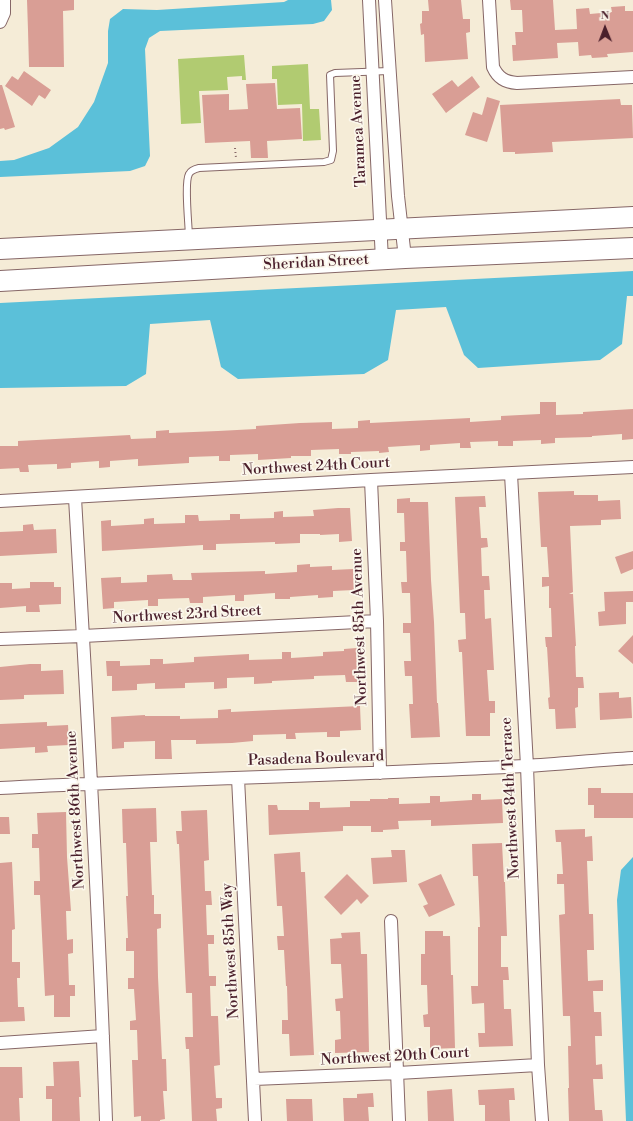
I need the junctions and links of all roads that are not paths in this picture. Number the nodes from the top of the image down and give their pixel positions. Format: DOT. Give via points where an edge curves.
graph roads {
  1 [pos="4,0"];
  2 [pos="369,0"];
  3 [pos="385,0"];
  4 [pos="489,0"];
  5 [pos="0,22"];
  6 [pos="373,71"];
  7 [pos="389,71"];
  8 [pos="633,77"];
  9 [pos="633,217"];
  10 [pos="402,228"];
  11 [pos="380,230"];
  12 [pos="189,239"];
  13 [pos="633,248"];
  14 [pos="0,249"];
  15 [pos="405,258"];
  16 [pos="382,260"];
  17 [pos="0,281"];
  18 [pos="633,467"];
  19 [pos="511,474"];
  20 [pos="371,480"];
  21 [pos="75,498"];
  22 [pos="0,501"];
  23 [pos="376,621"];
  24 [pos="83,636"];
  25 [pos="0,639"];
  26 [pos="633,758"];
  27 [pos="527,766"];
  28 [pos="380,773"];
  29 [pos="238,778"];
  30 [pos="91,783"];
  31 [pos="0,788"];
  32 [pos="391,921"];
  33 [pos="103,1036"];
  34 [pos="0,1043"];
  35 [pos="538,1065"];
  36 [pos="398,1073"];
  37 [pos="254,1079"];
  38 [pos="106,1121"];
  39 [pos="255,1121"];
  40 [pos="399,1121"];
  41 [pos="542,1121"];
  1 -- 5 [label="street" via="4,13"];
  2 -- 6 [label="street, Taramea Avenue"];
  3 -- 7 [label="street"];
  4 -- 8 [label="street" via="493,67 502,80 517,83"];
  6 -- 7 [label="lane"];
  6 -- 11 [label="street, Taramea Avenue"];
  6 -- 12 [label="lane" via="330,75 333,151 331,160 199,168 190,172 187,181"];
  7 -- 10 [label="street"];
  9 -- 10 [label="main road, Sheridan Street"];
  10 -- 11 [label="main road, Sheridan Street"];
  10 -- 15 [label="street"];
  11 -- 12 [label="main road, Sheridan Street"];
  11 -- 16 [label="street, Taramea Avenue"];
  12 -- 14 [label="main road, Sheridan Street"];
  13 -- 15 [label="main road, Sheridan Street"];
  15 -- 16 [label="main road, Sheridan Street"];
  16 -- 17 [label="main road, Sheridan Street"];
  18 -- 19 [label="street, Northwest 24th Court"];
  19 -- 20 [label="street, Northwest 24th Court"];
  19 -- 27 [label="street, Northwest 84th Terrace"];
  20 -- 21 [label="street, Northwest 24th Court"];
  20 -- 23 [label="street, Northwest 85th Avenue"];
  21 -- 22 [label="street, Northwest 24th Court"];
  21 -- 24 [label="street, Northwest 86th Avenue"];
  23 -- 24 [label="street, Northwest 23rd Street"];
  23 -- 28 [label="street, Northwest 85th Avenue"];
  24 -- 25 [label="street, Northwest 23rd Street"];
  24 -- 30 [label="street, Northwest 86th Avenue"];
  26 -- 27 [label="street, Pasadena Boulevard"];
  27 -- 28 [label="street, Pasadena Boulevard"];
  27 -- 35 [label="street, Northwest 84th Terrace"];
  28 -- 29 [label="street, Pasadena Boulevard"];
  29 -- 30 [label="street, Pasadena Boulevard"];
  29 -- 37 [label="street, Northwest 85th Way"];
  30 -- 31 [label="street, Pasadena Boulevard"];
  30 -- 33 [label="street, Northwest 86th Avenue"];
  32 -- 36 [label="street"];
  33 -- 34 [label="street"];
  33 -- 38 [label="street, Northwest 86th Avenue"];
  35 -- 36 [label="street, Northwest 20th Court"];
  35 -- 41 [label="street, Northwest 84th Terrace"];
  36 -- 37 [label="street, Northwest 20th Court"];
  36 -- 40 [label="street"];
  37 -- 39 [label="street, Northwest 85th Way"];
}
